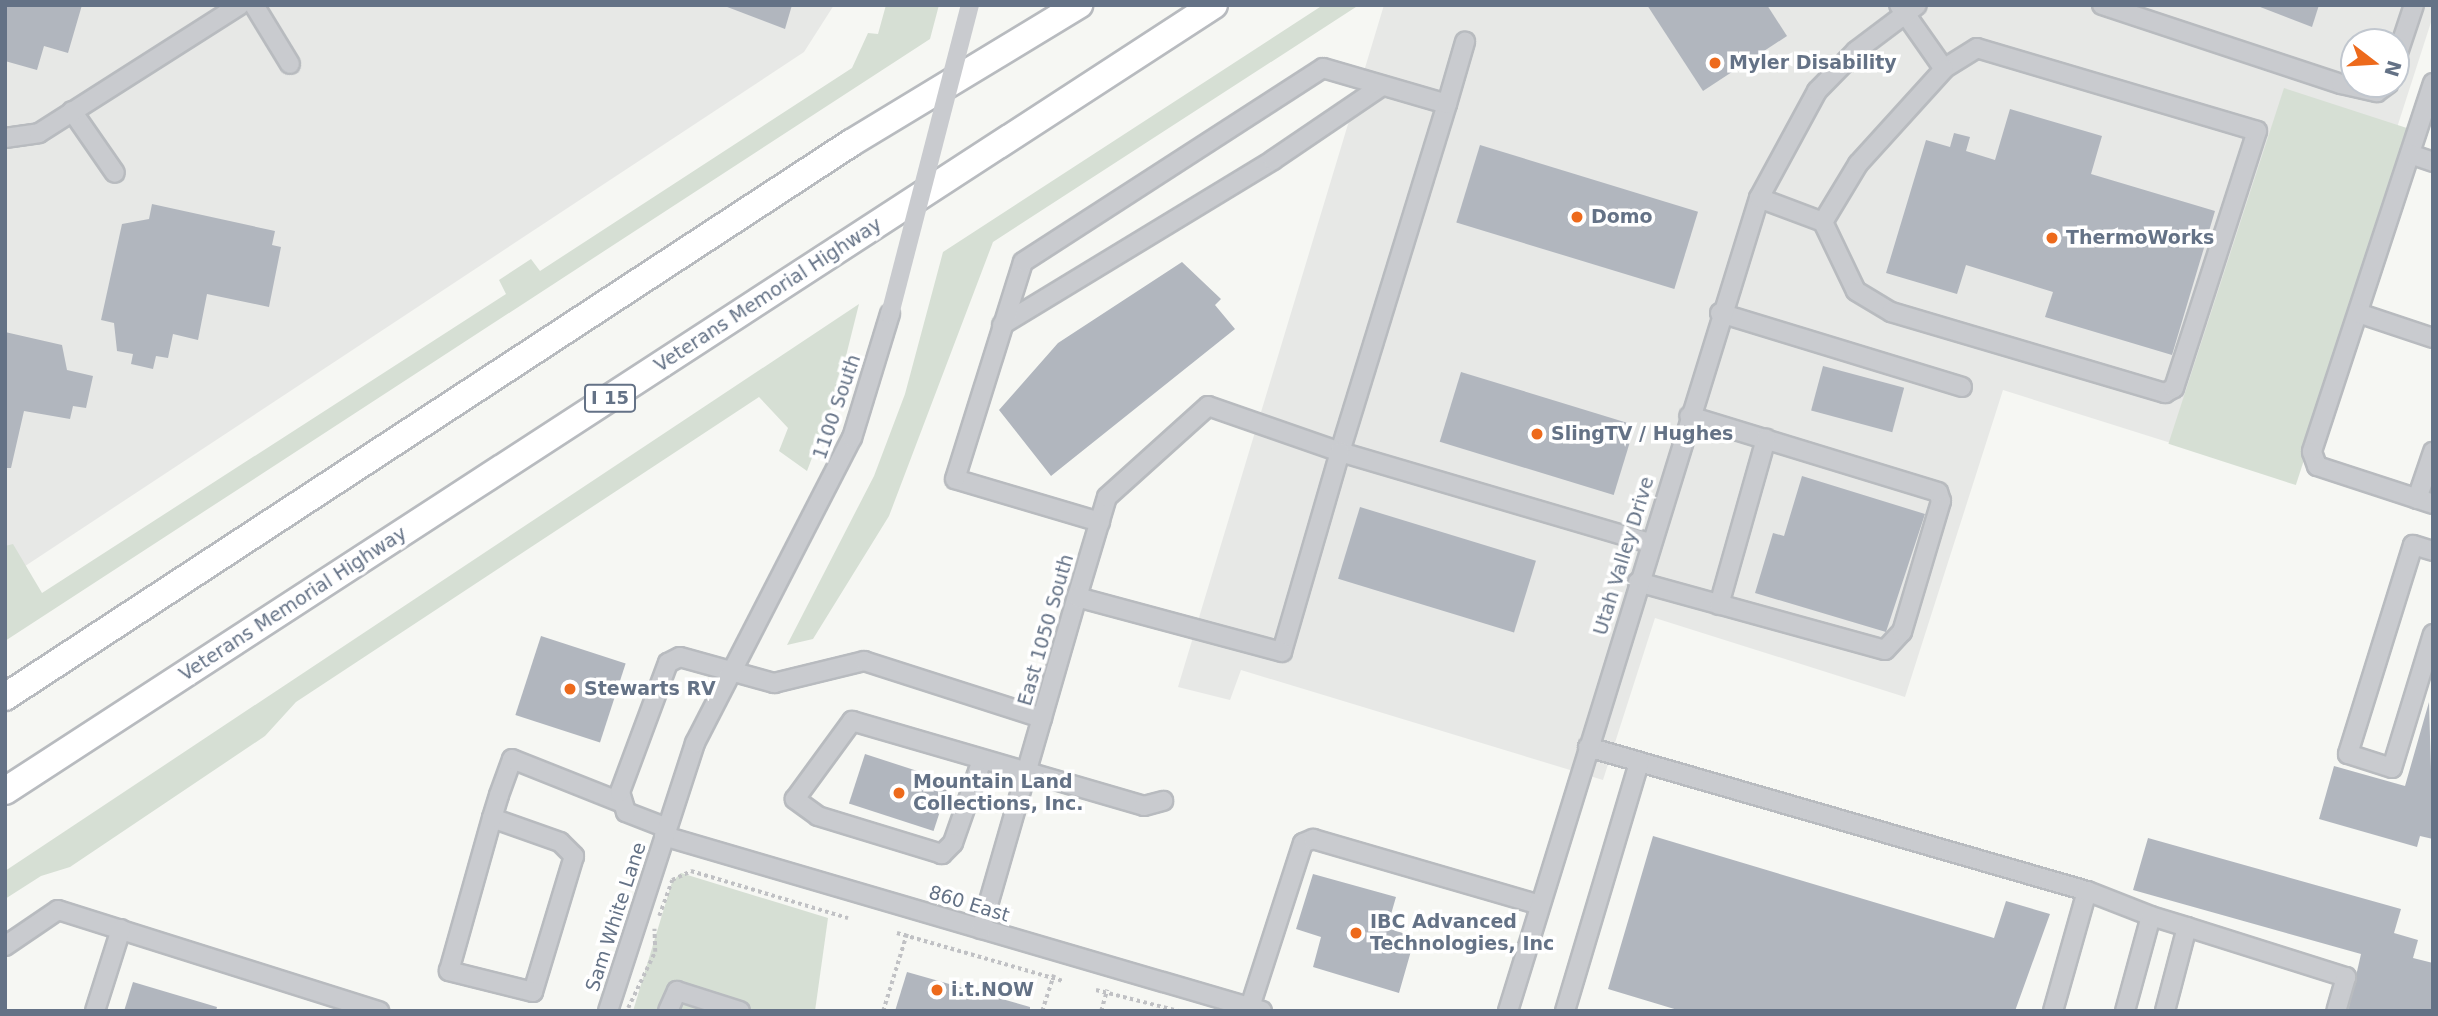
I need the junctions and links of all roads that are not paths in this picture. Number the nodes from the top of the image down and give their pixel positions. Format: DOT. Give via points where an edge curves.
graph roads {
  1 [pos="240,5"];
  2 [pos="254,5"];
  3 [pos="970,5"];
  4 [pos="1079,5"];
  5 [pos="1214,5"];
  6 [pos="2102,5"];
  7 [pos="2414,5"];
  8 [pos="1908,8"];
  9 [pos="2406,28"];
  10 [pos="1465,42"];
  11 [pos="290,64"];
  12 [pos="1944,69"];
  13 [pos="2433,83"];
  14 [pos="2340,84"];
  15 [pos="1382,86"];
  16 [pos="1447,104"];
  17 [pos="72,111"];
  18 [pos="5,138"];
  19 [pos="2410,154"];
  20 [pos="2433,162"];
  21 [pos="115,173"];
  22 [pos="1759,198"];
  23 [pos="1822,222"];
  24 [pos="1720,313"];
  25 [pos="2358,313"];
  26 [pos="1002,325"];
  27 [pos="2433,338"];
  28 [pos="1962,387"];
  29 [pos="1689,416"];
  30 [pos="1766,439"];
  31 [pos="1340,452"];
  32 [pos="2433,452"];
  33 [pos="2425,502"];
  34 [pos="1100,522"];
  35 [pos="1650,542"];
  36 [pos="2433,551"];
  37 [pos="1638,582"];
  38 [pos="1077,597"];
  39 [pos="1719,605"];
  40 [pos="2433,634"];
  41 [pos="731,675"];
  42 [pos="5,697"];
  43 [pos="1042,718"];
  44 [pos="1588,747"];
  45 [pos="982,760"];
  46 [pos="1639,762"];
  47 [pos="1026,773"];
  48 [pos="5,791"];
  49 [pos="1163,801"];
  50 [pos="620,802"];
  51 [pos="492,818"];
  52 [pos="665,832"];
  53 [pos="2087,891"];
  54 [pos="1540,905"];
  55 [pos="2151,916"];
  56 [pos="2188,928"];
  57 [pos="121,929"];
  58 [pos="981,929"];
  59 [pos="5,946"];
  60 [pos="1256,1009"];
  61 [pos="95,1011"];
  62 [pos="379,1011"];
  63 [pos="608,1011"];
  64 [pos="668,1011"];
  65 [pos="740,1011"];
  66 [pos="1508,1011"];
  67 [pos="1565,1011"];
  68 [pos="2053,1011"];
  69 [pos="2124,1011"];
  70 [pos="2165,1011"];
  71 [pos="2336,1011"];
  1 -- 17 [label="street"];
  2 -- 11 [label="street"];
  3 -- 41 [label="street, 1100 South, bridge" via="890,314 852,438"];
  4 -- 42 [label="highway" via="851,142"];
  5 -- 48 [label="highway, Veterans Memorial Highway / I 15"];
  6 -- 14 [label="street"];
  7 -- 9 [label="street"];
  8 -- 12 [label="street"];
  8 -- 22 [label="street, Utah Valley Drive" via="1817,91"];
  10 -- 16 [label="street"];
  12 -- 23 [label="street" via="1858,164"];
  12 -- 23 [label="street" via="1977,48 2257,131 2174,388 2165,393 1891,312 1856,291"];
  13 -- 19 [label="street"];
  15 -- 16 [label="street"];
  15 -- 26 [label="street" via="1250,175"];
  15 -- 26 [label="street" via="1323,68 1173,161 1023,262"];
  16 -- 31 [label="street"];
  17 -- 18 [label="street" via="38,133"];
  17 -- 21 [label="street"];
  19 -- 20 [label="street"];
  19 -- 25 [label="street"];
  22 -- 23 [label="street"];
  22 -- 24 [label="street, Utah Valley Drive"];
  24 -- 28 [label="street"];
  24 -- 29 [label="street, Utah Valley Drive"];
  25 -- 27 [label="street"];
  25 -- 33 [label="street" via="2312,452 2317,466"];
  26 -- 34 [label="street" via="955,479"];
  29 -- 30 [label="street"];
  29 -- 35 [label="street, Utah Valley Drive"];
  30 -- 39 [label="street"];
  30 -- 39 [label="street" via="1930,485 1941,501 1902,632 1885,650"];
  31 -- 34 [label="street, East 1050 South" via="1208,406 1107,497"];
  31 -- 35 [label="street"];
  31 -- 38 [label="street" via="1282,652"];
  32 -- 33 [label="street"];
  34 -- 38 [label="street, East 1050 South"];
  35 -- 37 [label="street, Utah Valley Drive"];
  36 -- 40 [label="street" via="2413,545 2348,754 2392,768"];
  37 -- 39 [label="street"];
  37 -- 44 [label="street, Utah Valley Drive"];
  38 -- 43 [label="street, East 1050 South"];
  41 -- 43 [label="street" via="790,683 864,661"];
  41 -- 50 [label="street" via="696,658 668,663"];
  41 -- 52 [label="street, 1100 South" via="695,743"];
  43 -- 47 [label="street, East 1050 South"];
  44 -- 46 [label="street"];
  44 -- 54 [label="street, Utah Valley Drive"];
  45 -- 45 [label="street" via="852,721 795,799 818,816 942,854 953,844"];
  45 -- 47 [label="street"];
  46 -- 53 [label="street"];
  46 -- 67 [label="street"];
  47 -- 49 [label="street" via="1144,806"];
  47 -- 58 [label="street, East 1050 South"];
  50 -- 51 [label="street, 860 East" via="512,759"];
  50 -- 52 [label="street, 860 East" via="626,812"];
  51 -- 51 [label="street" via="449,971 533,992 573,856 560,842"];
  52 -- 58 [label="street, 860 East"];
  52 -- 63 [label="street, Sam White Lane"];
  53 -- 55 [label="street"];
  53 -- 68 [label="street"];
  54 -- 60 [label="street" via="1312,839 1303,843"];
  54 -- 66 [label="street, Utah Valley Drive"];
  55 -- 56 [label="street"];
  55 -- 69 [label="street"];
  56 -- 70 [label="street"];
  56 -- 71 [label="street" via="2346,977"];
  57 -- 59 [label="street" via="58,910"];
  57 -- 61 [label="street"];
  57 -- 62 [label="street"];
  58 -- 60 [label="street, 860 East"];
  64 -- 65 [label="street" via="677,991"];
}
